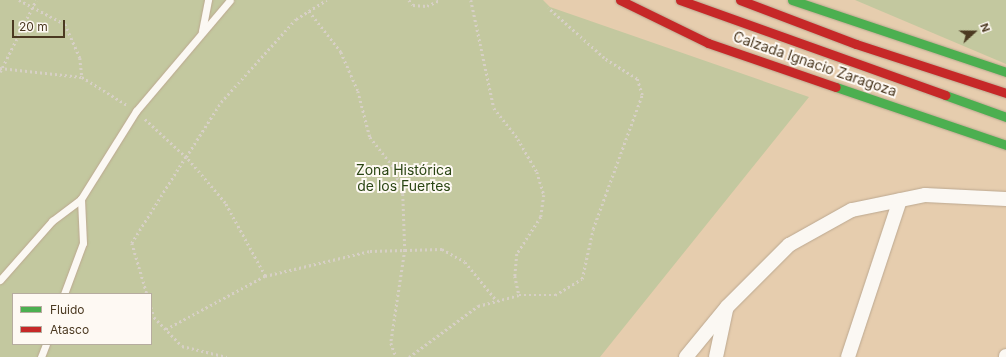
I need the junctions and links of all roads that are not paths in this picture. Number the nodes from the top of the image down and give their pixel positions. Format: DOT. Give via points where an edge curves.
graph roads {
  1 [pos="208,0"];
  2 [pos="230,0"];
  3 [pos="620,0"];
  4 [pos="680,0"];
  5 [pos="740,0"];
  6 [pos="792,0"];
  7 [pos="202,31"];
  8 [pos="1006,72"];
  9 [pos="1006,93"];
  10 [pos="1006,117"];
  11 [pos="1006,145"];
  12 [pos="1006,199"];
  13 [pos="81,200"];
  14 [pos="900,200"];
  15 [pos="0,280"];
  16 [pos="64,293"];
  17 [pos="727,307"];
  18 [pos="46,345"];
  19 [pos="41,357"];
  20 [pos="686,357"];
  21 [pos="716,357"];
  22 [pos="848,357"];
  1 -- 7 [label="lane"];
  2 -- 7 [label="lane"];
  3 -- 11 [label="main road, Calzada Ignacio Zaragoza" via="708,43"];
  4 -- 10 [label="main road, Calzada Ignacio Zaragoza"];
  5 -- 9 [label="main road" via="856,44"];
  6 -- 8 [label="main road"];
  7 -- 13 [label="lane" via="136,111"];
  12 -- 14 [label="street" via="925,195"];
  13 -- 15 [label="lane" via="52,221"];
  13 -- 16 [label="lane" via="83,243"];
  14 -- 17 [label="street" via="852,210 796,241 761,271"];
  14 -- 22 [label="street"];
  17 -- 20 [label="street"];
  17 -- 21 [label="street"];
  18 -- 19 [label="lane"];
}
